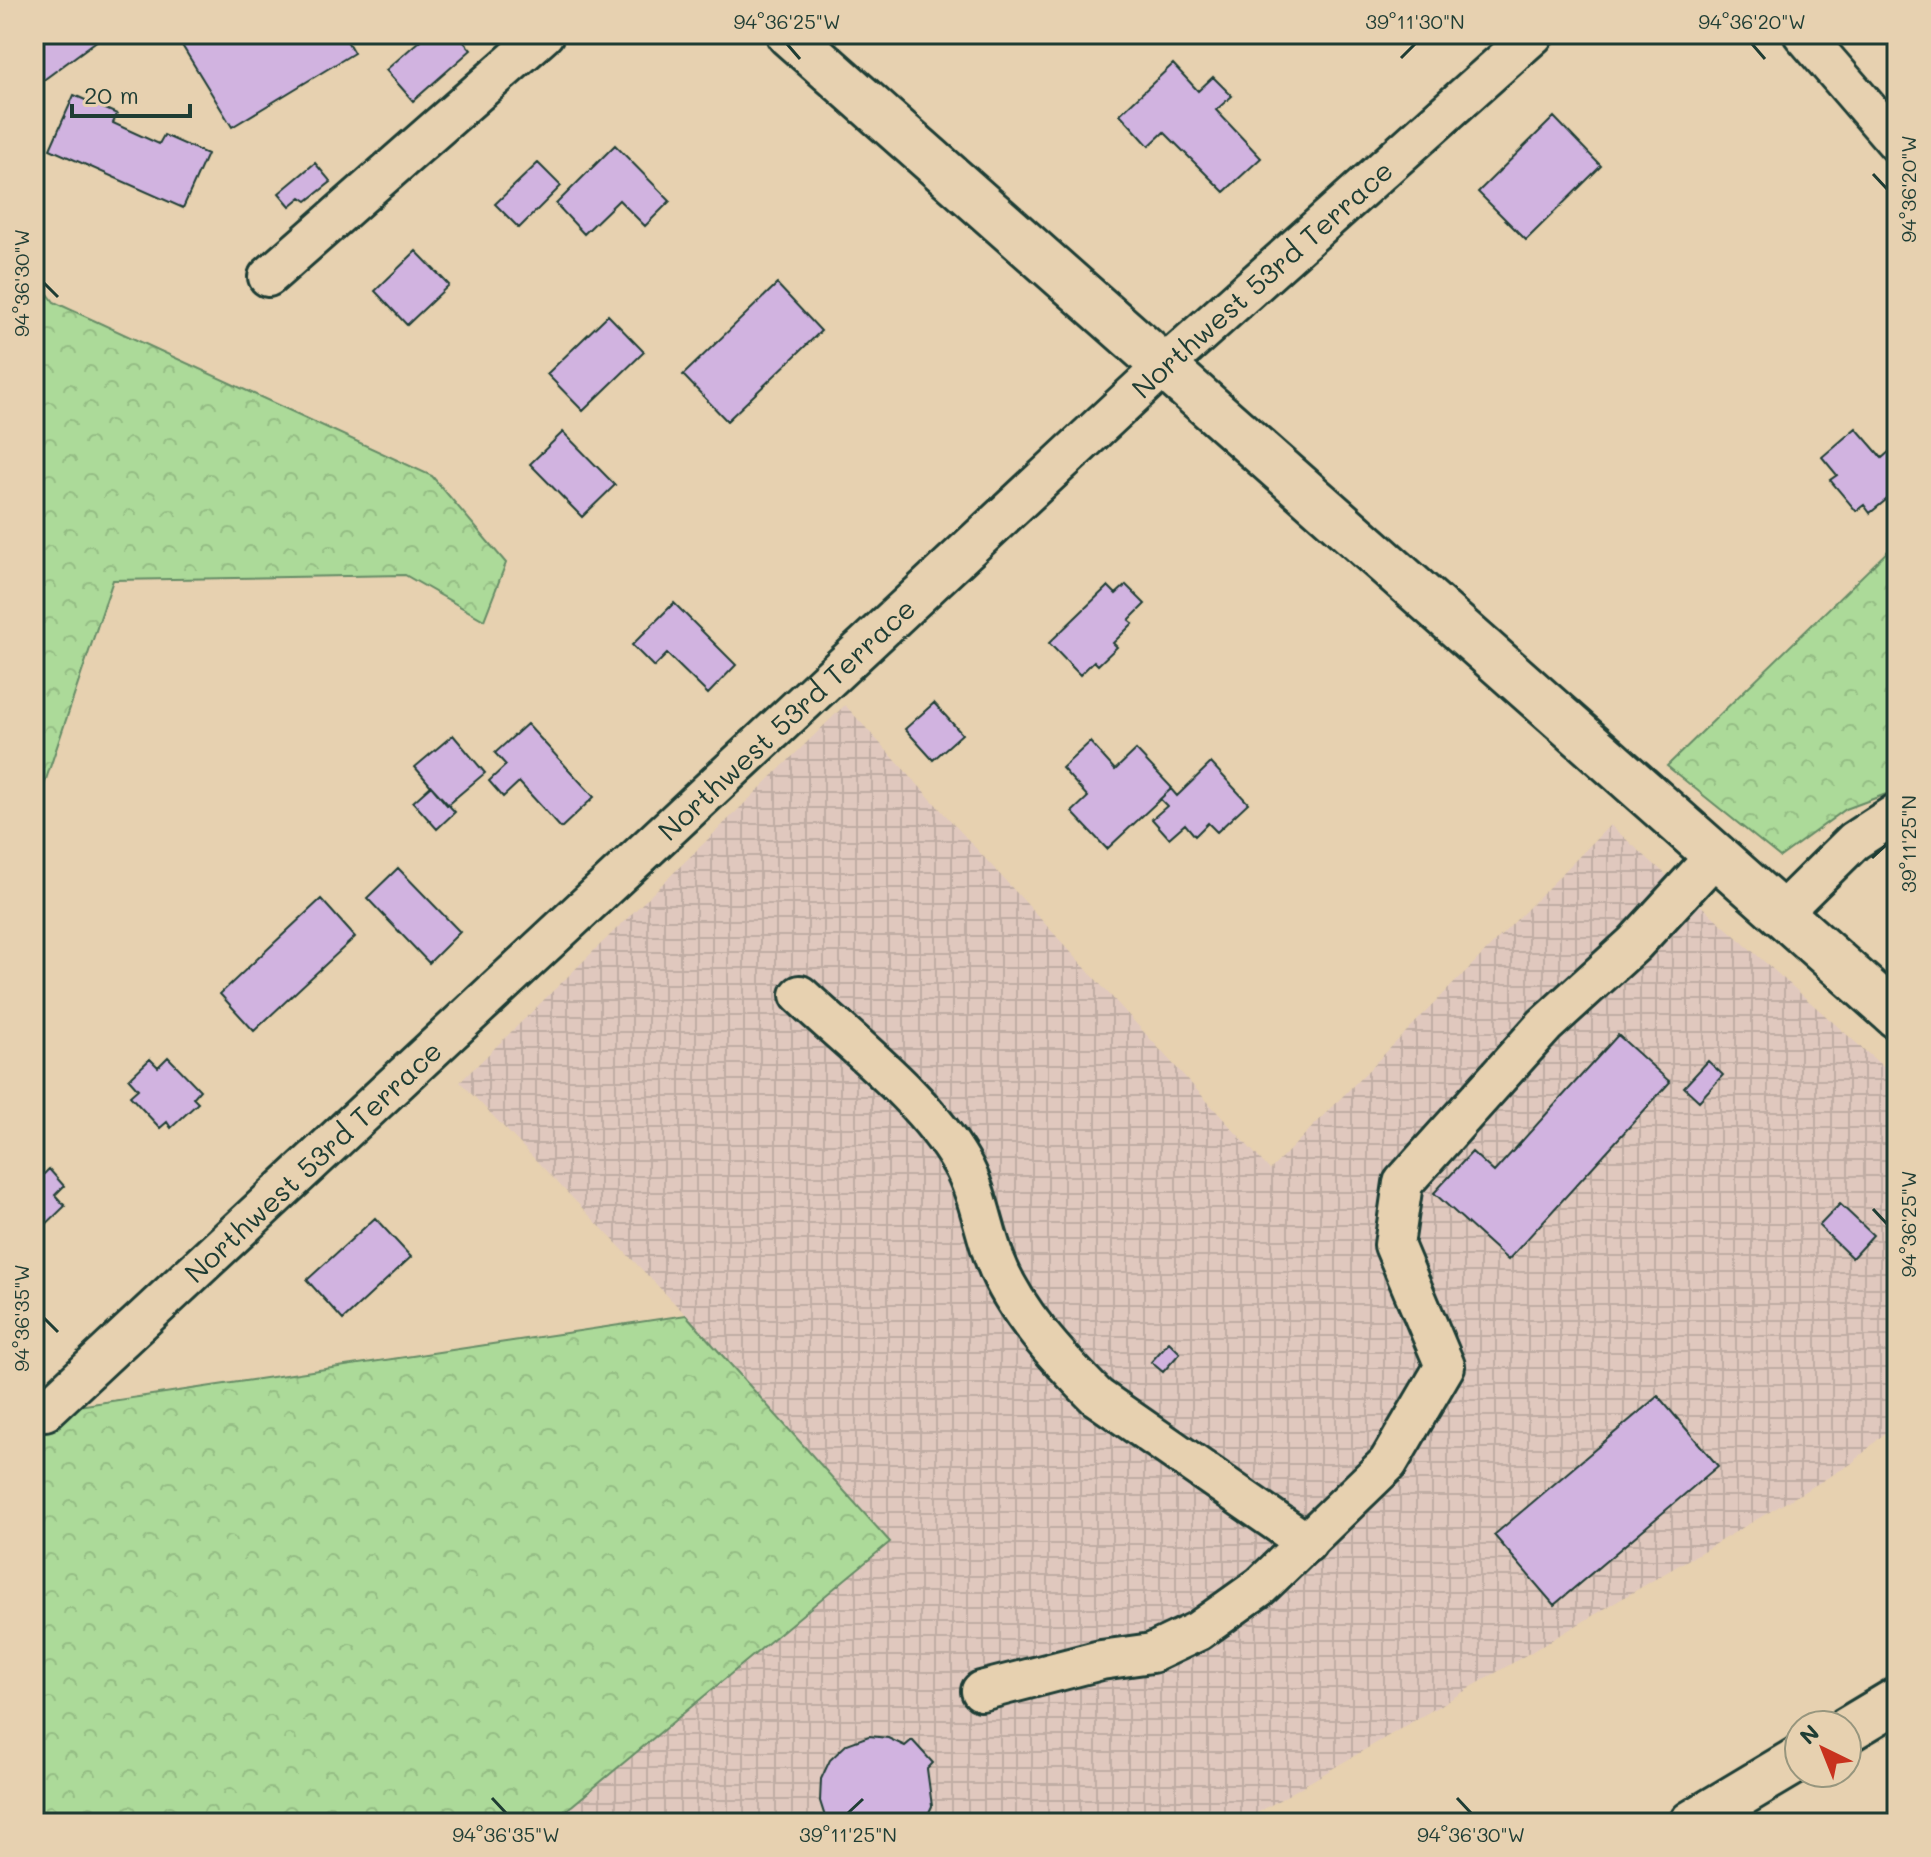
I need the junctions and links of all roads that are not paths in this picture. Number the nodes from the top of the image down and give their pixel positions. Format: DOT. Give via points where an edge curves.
graph roads {
  1 [pos="544,34"];
  2 [pos="789,34"];
  3 [pos="1534,34"];
  4 [pos="1803,34"];
  5 [pos="1897,143"];
  6 [pos="268,277"];
  7 [pos="1165,365"];
  8 [pos="1897,813"];
  9 [pos="1715,856"];
  10 [pos="1781,913"];
  11 [pos="800,995"];
  12 [pos="1897,1016"];
  13 [pos="45,1411"];
  14 [pos="1307,1543"];
  15 [pos="981,1691"];
  16 [pos="1897,1700"];
  17 [pos="1863,1720"];
  18 [pos="1783,1769"];
  19 [pos="1692,1823"];
  1 -- 6 [label="street"];
  2 -- 7 [label="main road"];
  3 -- 7 [label="street, Northwest 53rd Terrace"];
  4 -- 5 [label="street"];
  7 -- 9 [label="main road"];
  7 -- 13 [label="street, Northwest 53rd Terrace"];
  8 -- 10 [label="street" via="1854,841"];
  9 -- 10 [label="main road"];
  9 -- 14 [label="street" via="1634,944 1545,1025 1403,1183 1394,1245 1445,1366 1388,1463"];
  10 -- 12 [label="main road"];
  11 -- 14 [label="street" via="937,1124 963,1164 996,1264 1027,1316 1070,1370 1097,1397"];
  14 -- 15 [label="street" via="1261,1586 1198,1631 1152,1653 1101,1660"];
  16 -- 17 [label="main road"];
  18 -- 19 [label="main road"];
}
